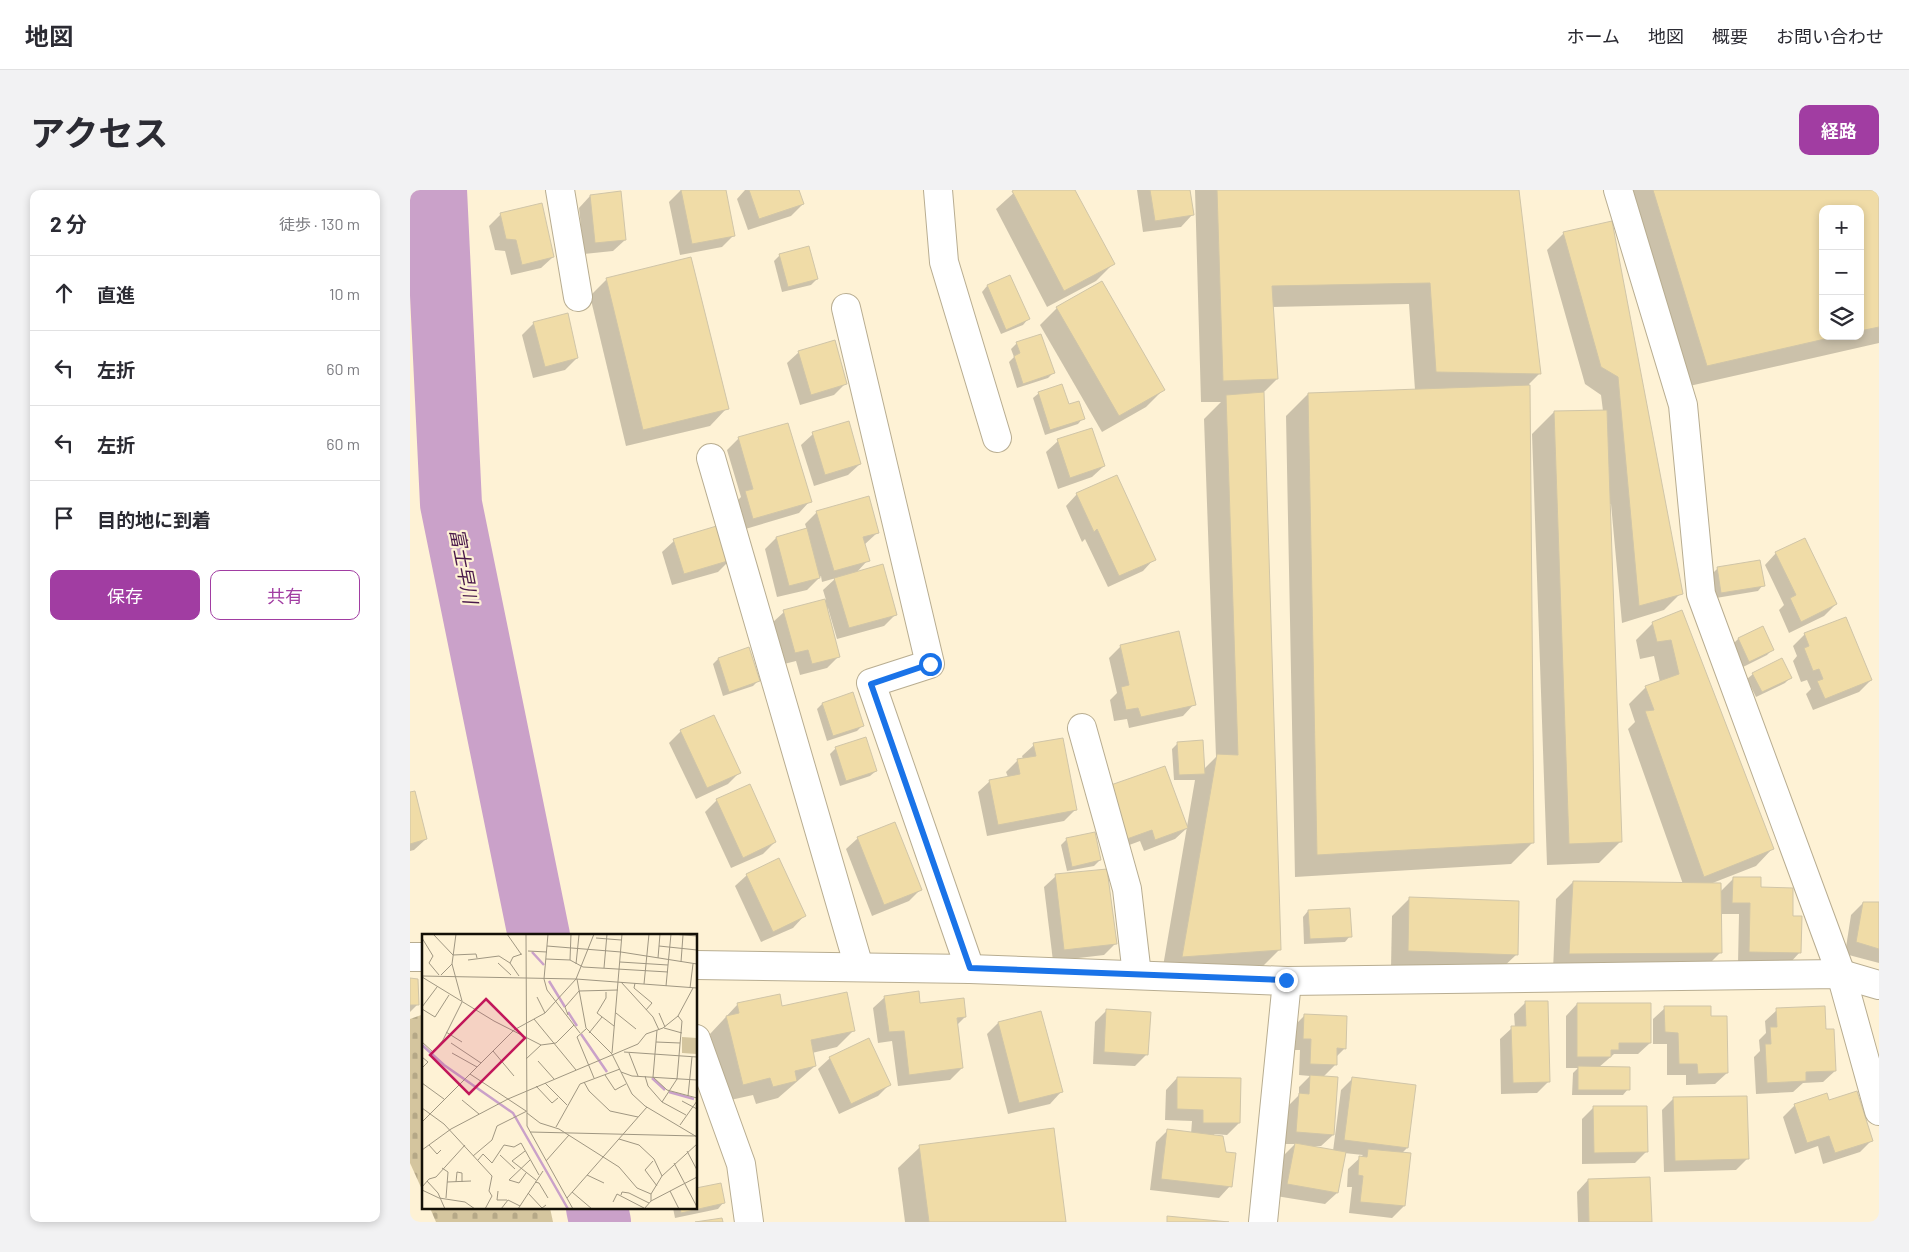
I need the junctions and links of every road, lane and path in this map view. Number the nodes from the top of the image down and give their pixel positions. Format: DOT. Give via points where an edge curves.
graph roads {
  1 [pos="560,190"];
  2 [pos="938,190"];
  3 [pos="1618,190"];
  4 [pos="578,297"];
  5 [pos="846,308"];
  6 [pos="997,438"];
  7 [pos="711,458"];
  8 [pos="1082,728"];
  9 [pos="698,965"];
  10 [pos="859,967"];
  11 [pos="970,968"];
  12 [pos="1841,974"];
  13 [pos="1137,975"];
  14 [pos="1286,980"];
  15 [pos="1879,985"];
  16 [pos="698,1045"];
  17 [pos="1879,1110"];
  18 [pos="749,1222"];
  19 [pos="1262,1222"];
  1 -- 4 [label="street"];
  2 -- 6 [label="street" via="944,262"];
  3 -- 12 [label="street" via="1683,405 1700,594"];
  5 -- 11 [label="street" via="930,664 871,684"];
  7 -- 10 [label="street"];
  8 -- 13 [label="street" via="1127,889"];
  9 -- 10 [label="street"];
  10 -- 11 [label="street"];
  11 -- 13 [label="street"];
  12 -- 14 [label="street"];
  12 -- 15 [label="street"];
  12 -- 17 [label="street"];
  13 -- 14 [label="street"];
  14 -- 19 [label="street"];
  16 -- 18 [label="street" via="741,1164"];
}
